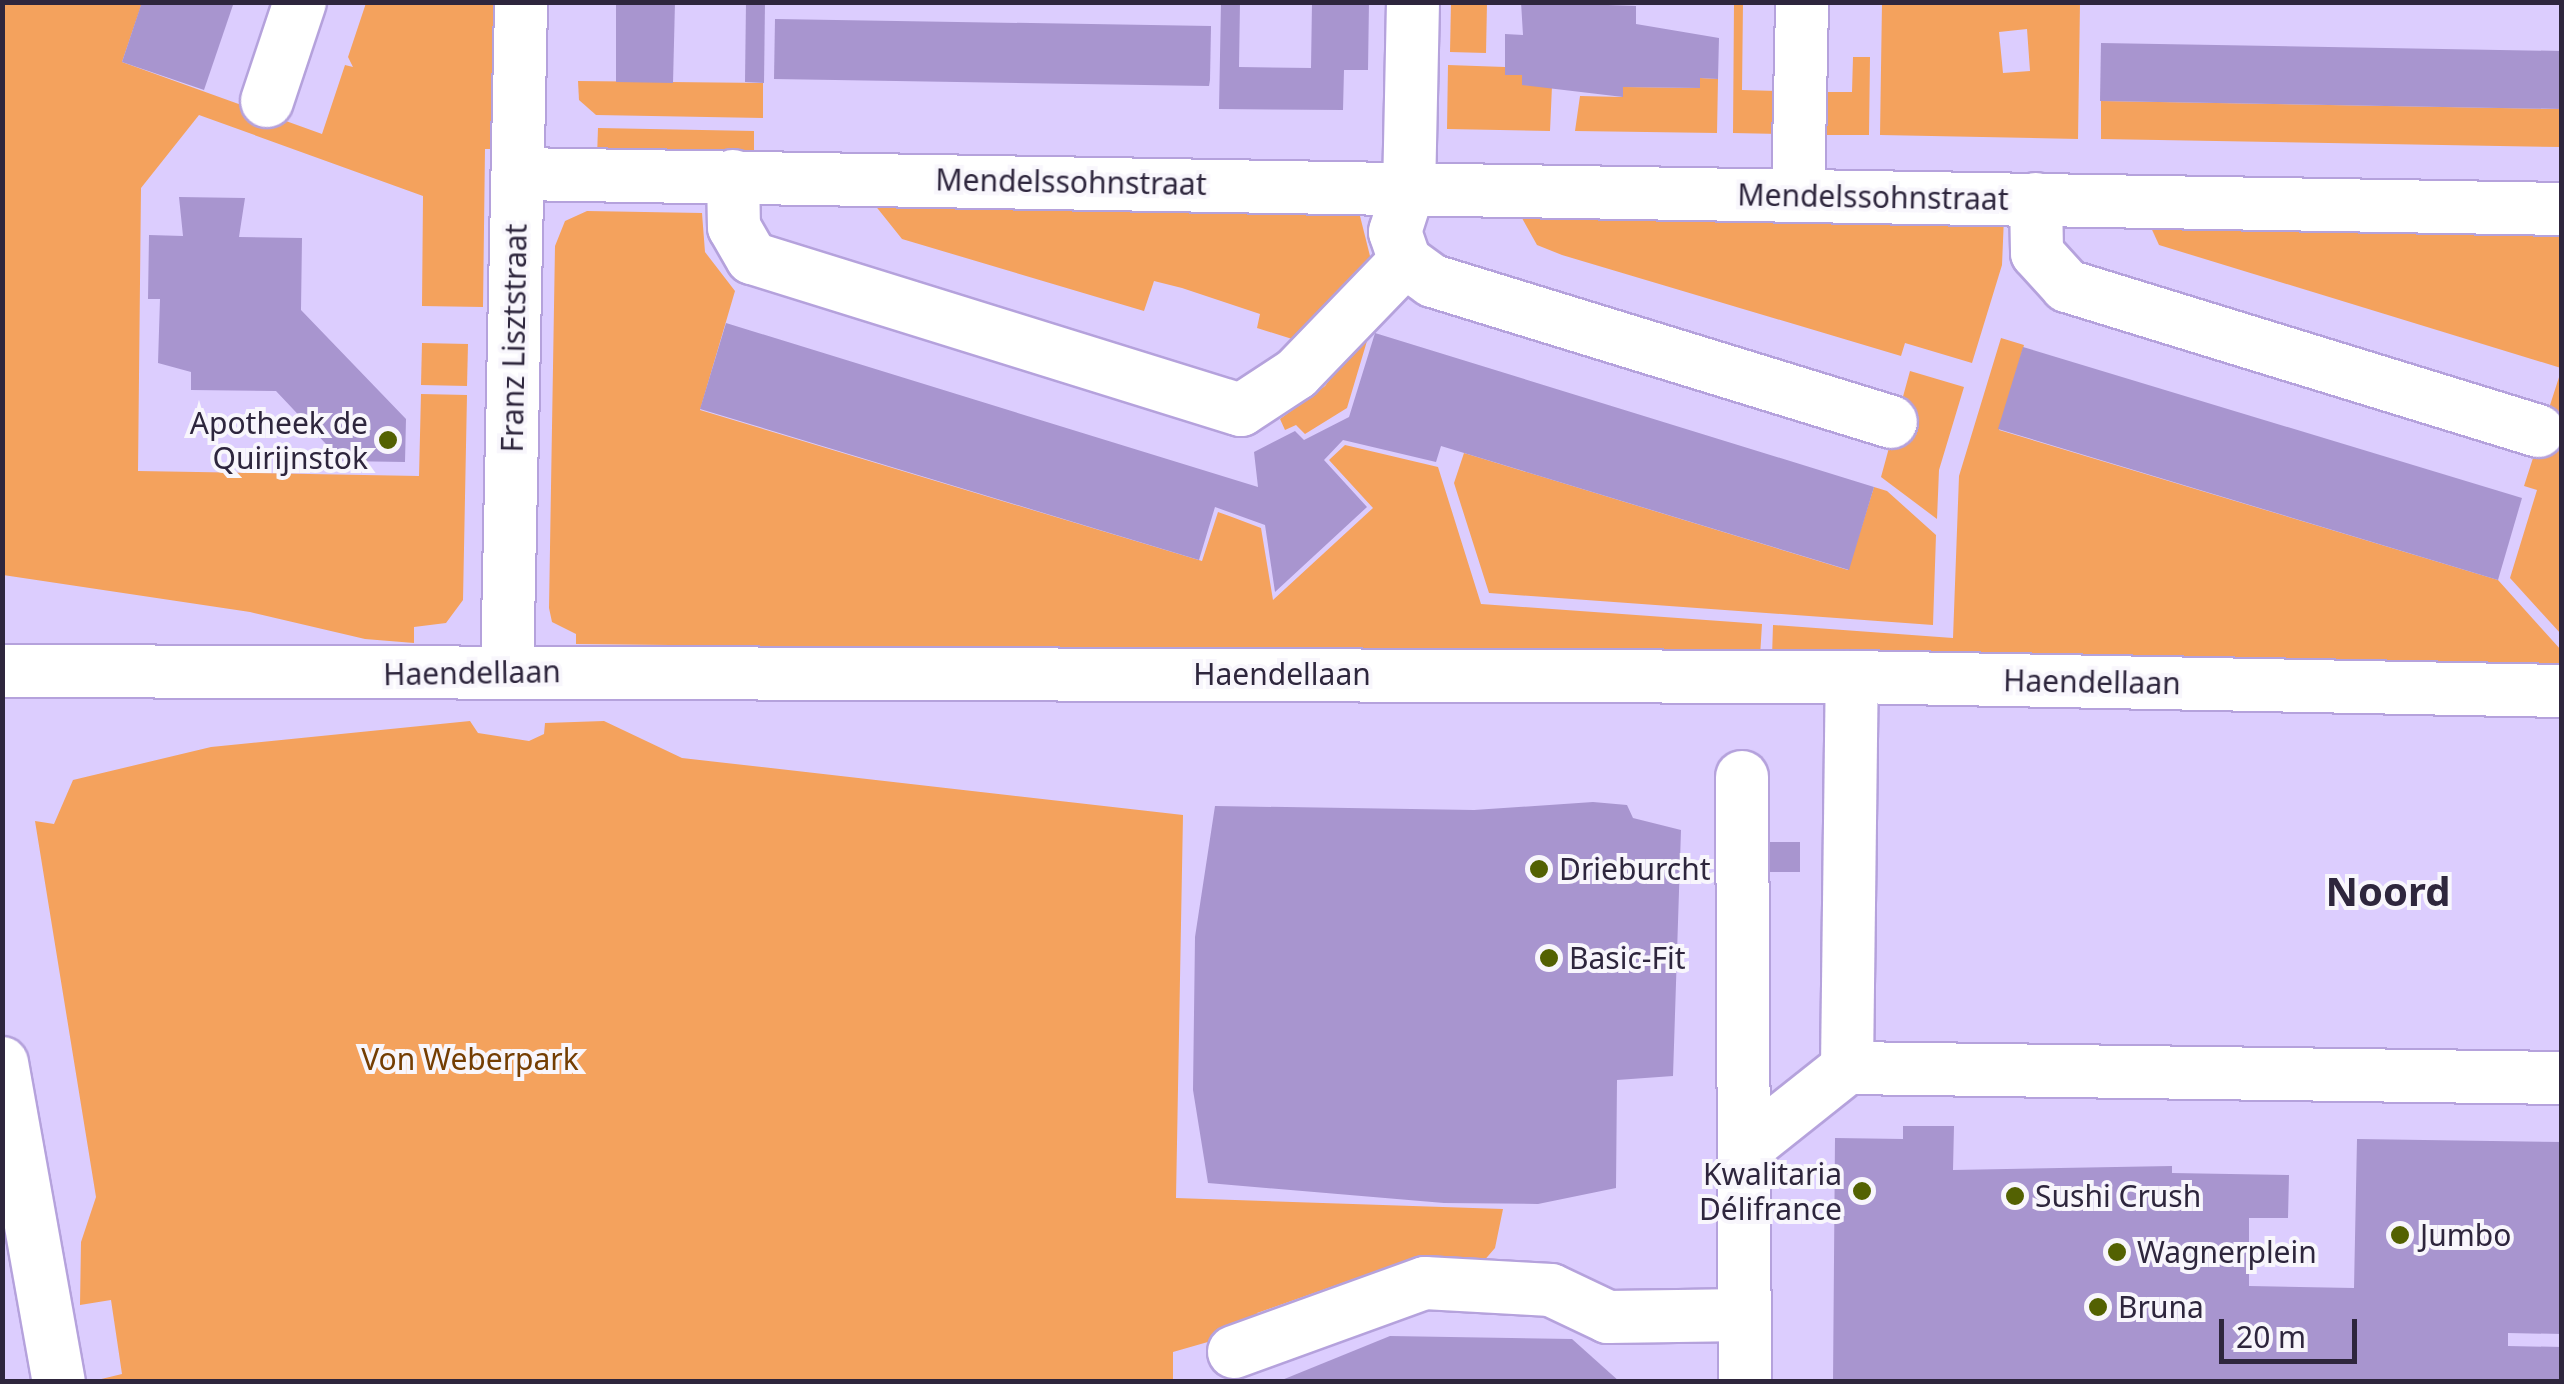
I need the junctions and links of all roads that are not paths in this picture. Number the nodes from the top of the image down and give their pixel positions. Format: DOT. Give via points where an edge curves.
graph roads {
  1 [pos="300,2"];
  2 [pos="521,2"];
  3 [pos="1413,2"];
  4 [pos="1802,2"];
  5 [pos="267,101"];
  6 [pos="518,174"];
  7 [pos="733,176"];
  8 [pos="1409,188"];
  9 [pos="1798,196"];
  10 [pos="2036,200"];
  11 [pos="2562,209"];
  12 [pos="1405,261"];
  13 [pos="1891,422"];
  14 [pos="2538,431"];
  15 [pos="2,671"];
  16 [pos="507,672"];
  17 [pos="1852,677"];
  18 [pos="2562,691"];
  19 [pos="1742,777"];
  20 [pos="2,1063"];
  21 [pos="1847,1068"];
  22 [pos="2562,1078"];
  23 [pos="1749,1146"];
  24 [pos="1745,1315"];
  25 [pos="1234,1352"];
  26 [pos="59,1382"];
  27 [pos="1745,1382"];
  1 -- 5 [label="street"];
  2 -- 6 [label="street, Franz Lisztstraat"];
  3 -- 8 [label="street"];
  4 -- 9 [label="street"];
  6 -- 7 [label="street, Mendelssohnstraat"];
  6 -- 16 [label="street, Franz Lisztstraat"];
  7 -- 8 [label="street, Mendelssohnstraat"];
  7 -- 12 [label="street" via="734,227 752,258 1240,410 1296,374"];
  8 -- 9 [label="street, Mendelssohnstraat"];
  8 -- 12 [label="street" via="1396,232"];
  9 -- 10 [label="street, Mendelssohnstraat"];
  10 -- 11 [label="street, Mendelssohnstraat"];
  10 -- 14 [label="street, Mendelssohnstraat" via="2038,253 2067,286"];
  12 -- 13 [label="street" via="1433,281"];
  15 -- 16 [label="street, Haendellaan"];
  16 -- 17 [label="street, Haendellaan"];
  17 -- 18 [label="street, Haendellaan"];
  17 -- 21 [label="street"];
  19 -- 23 [label="street"];
  20 -- 26 [label="street"];
  21 -- 22 [label="street"];
  21 -- 23 [label="street"];
  23 -- 24 [label="street"];
  24 -- 25 [label="street" via="1608,1318 1551,1290 1424,1283"];
  24 -- 27 [label="street"];
}
